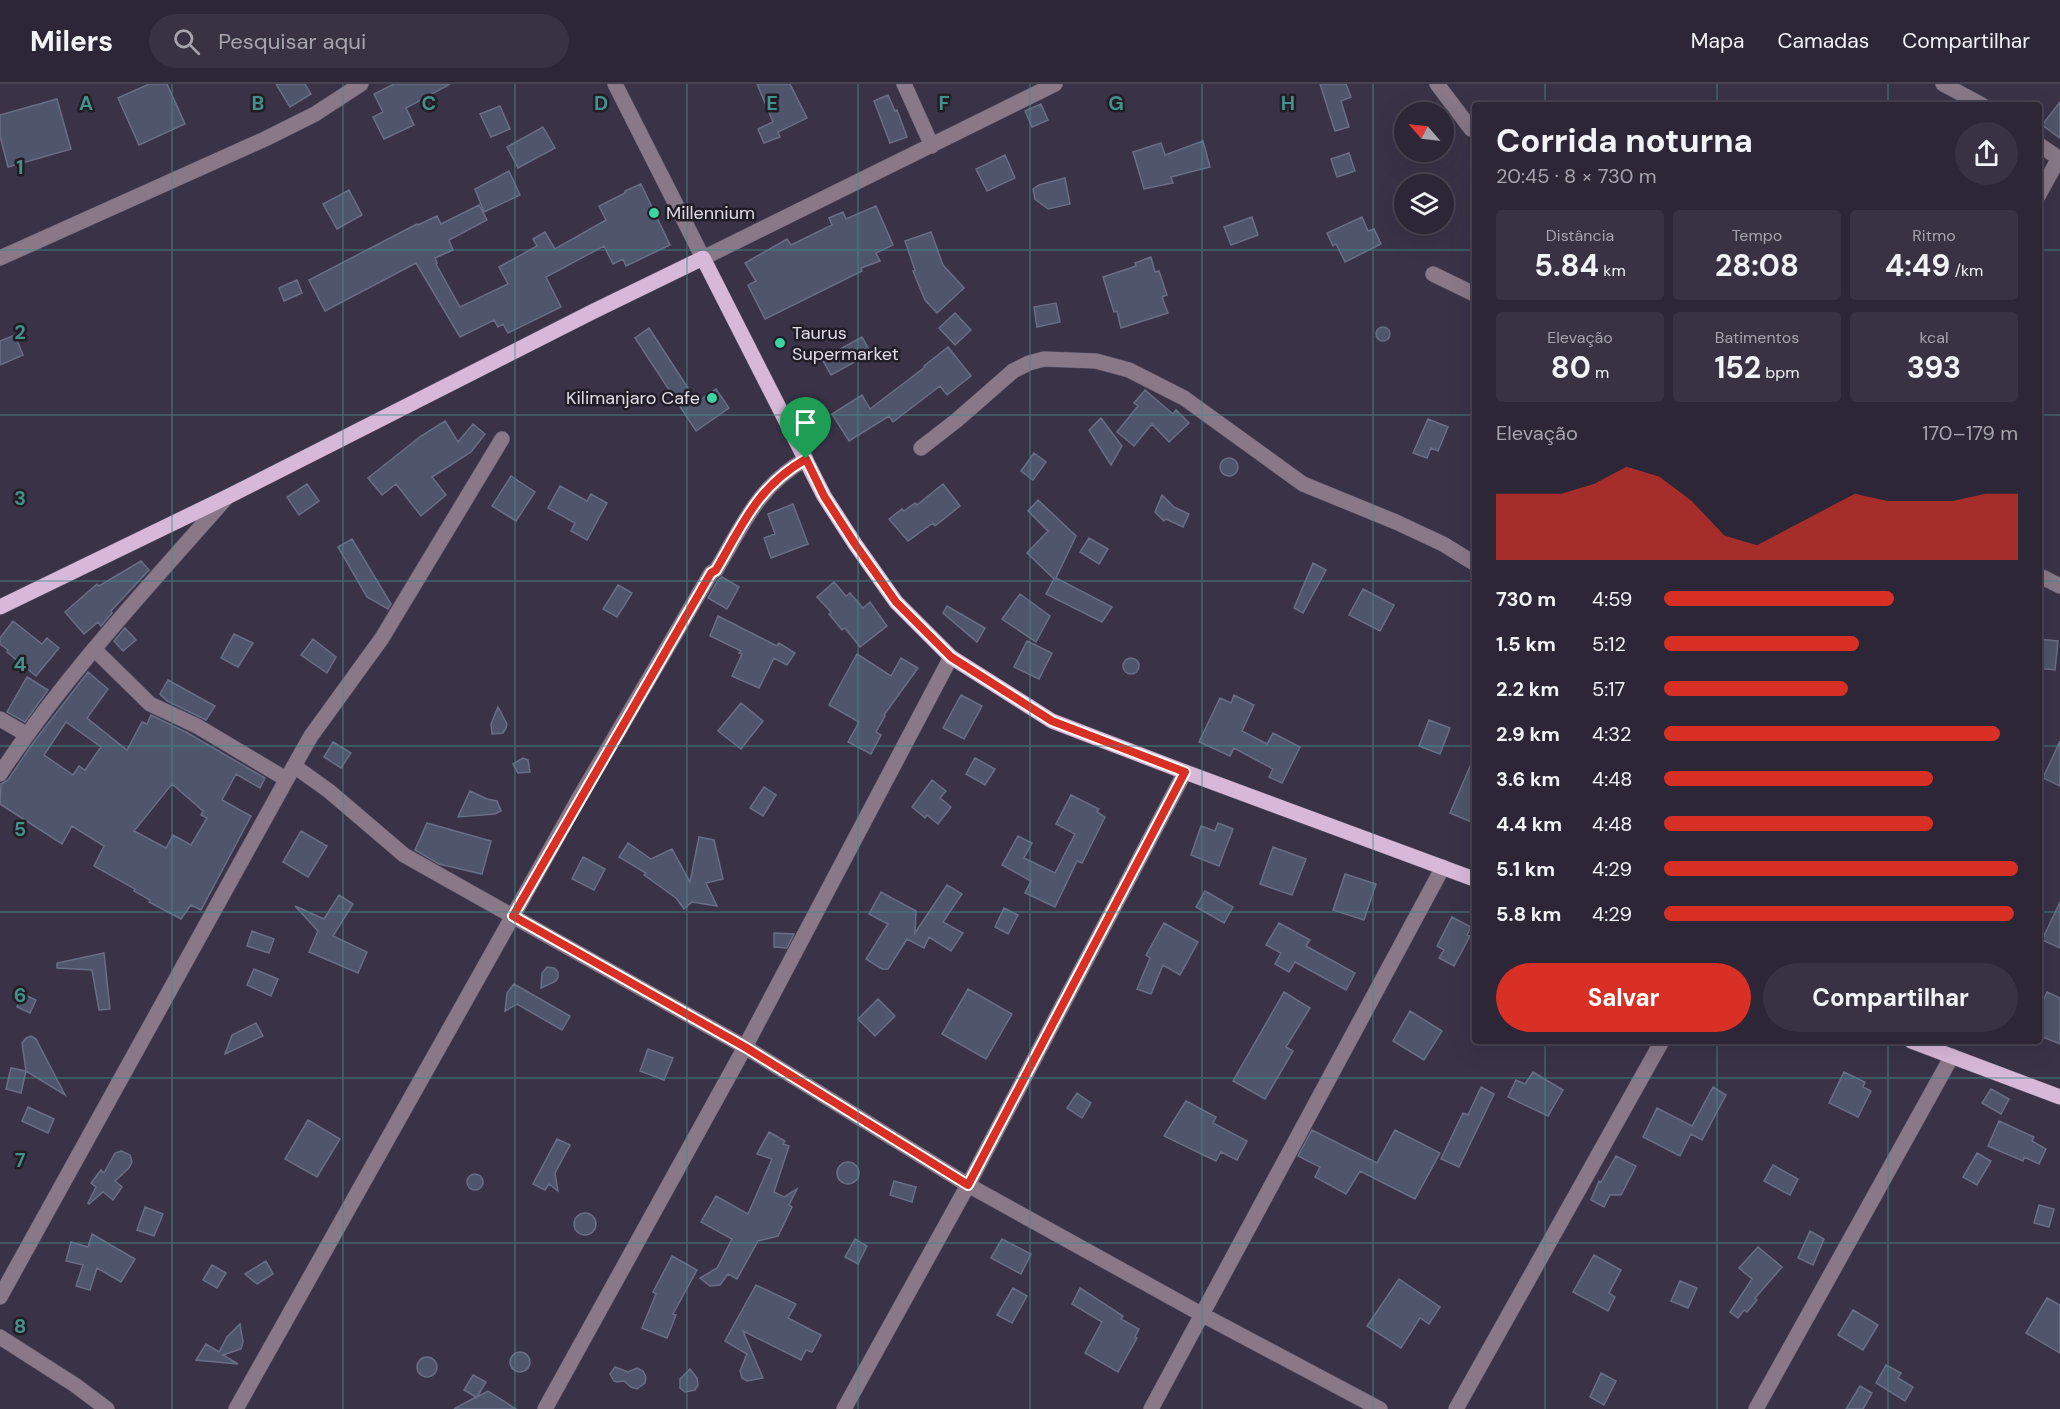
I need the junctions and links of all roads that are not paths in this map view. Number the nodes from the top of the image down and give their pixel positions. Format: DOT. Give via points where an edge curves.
graph roads {
  1 [pos="361,84"];
  2 [pos="615,84"];
  3 [pos="904,84"];
  4 [pos="1055,84"];
  5 [pos="1437,84"];
  6 [pos="1942,84"];
  7 [pos="1976,102"];
  8 [pos="1471,129"];
  9 [pos="932,146"];
  10 [pos="2042,147"];
  11 [pos="2060,158"];
  12 [pos="2042,189"];
  13 [pos="0,258"];
  14 [pos="703,258"];
  15 [pos="1433,274"];
  16 [pos="1472,293"];
  17 [pos="502,439"];
  18 [pos="921,448"];
  19 [pos="806,459"];
  20 [pos="227,497"];
  21 [pos="1472,562"];
  22 [pos="2042,577"];
  23 [pos="2060,586"];
  24 [pos="0,607"];
  25 [pos="94,649"];
  26 [pos="951,657"];
  27 [pos="0,718"];
  28 [pos="26,734"];
  29 [pos="294,766"];
  30 [pos="1185,772"];
  31 [pos="0,774"];
  32 [pos="286,779"];
  33 [pos="1443,867"];
  34 [pos="1472,878"];
  35 [pos="513,916"];
  36 [pos="1660,1044"];
  37 [pos="1919,1044"];
  38 [pos="745,1047"];
  39 [pos="1952,1056"];
  40 [pos="2060,1097"];
  41 [pos="968,1185"];
  42 [pos="0,1297"];
  43 [pos="1201,1314"];
  44 [pos="0,1337"];
  45 [pos="107,1409"];
  46 [pos="236,1409"];
  47 [pos="545,1409"];
  48 [pos="844,1409"];
  49 [pos="1151,1409"];
  50 [pos="1380,1409"];
  51 [pos="1456,1409"];
  52 [pos="1756,1409"];
  1 -- 13 [label="street" via="315,114 265,139"];
  2 -- 14 [label="street"];
  3 -- 9 [label="street"];
  4 -- 9 [label="street"];
  5 -- 8 [label="street"];
  6 -- 7 [label="street"];
  9 -- 14 [label="street"];
  10 -- 11 [label="street"];
  11 -- 12 [label="street"];
  14 -- 19 [label="main road"];
  14 -- 20 [label="main road"];
  15 -- 16 [label="street"];
  17 -- 29 [label="street" via="382,638"];
  18 -- 21 [label="street" via="1013,371 1029,363 1044,359 1096,361 1129,370 1184,398 1303,484 1396,522"];
  19 -- 26 [label="main road" via="824,496 896,602"];
  19 -- 35 [label="street" via="770,485 753,506"];
  20 -- 24 [label="main road"];
  20 -- 25 [label="street"];
  22 -- 23 [label="street"];
  25 -- 28 [label="street"];
  25 -- 32 [label="street" via="150,704 197,726"];
  26 -- 30 [label="main road" via="1052,721"];
  26 -- 38 [label="street"];
  27 -- 28 [label="street"];
  28 -- 31 [label="street"];
  29 -- 32 [label="street"];
  29 -- 35 [label="street" via="404,855"];
  30 -- 33 [label="main road"];
  30 -- 41 [label="street"];
  32 -- 42 [label="street"];
  33 -- 34 [label="main road"];
  33 -- 43 [label="street"];
  35 -- 38 [label="street"];
  35 -- 46 [label="street"];
  36 -- 51 [label="street"];
  37 -- 39 [label="main road"];
  38 -- 41 [label="street"];
  38 -- 47 [label="street"];
  39 -- 40 [label="main road"];
  39 -- 52 [label="street"];
  41 -- 43 [label="street"];
  41 -- 48 [label="street"];
  43 -- 49 [label="street"];
  43 -- 50 [label="street"];
  44 -- 45 [label="street"];
}
